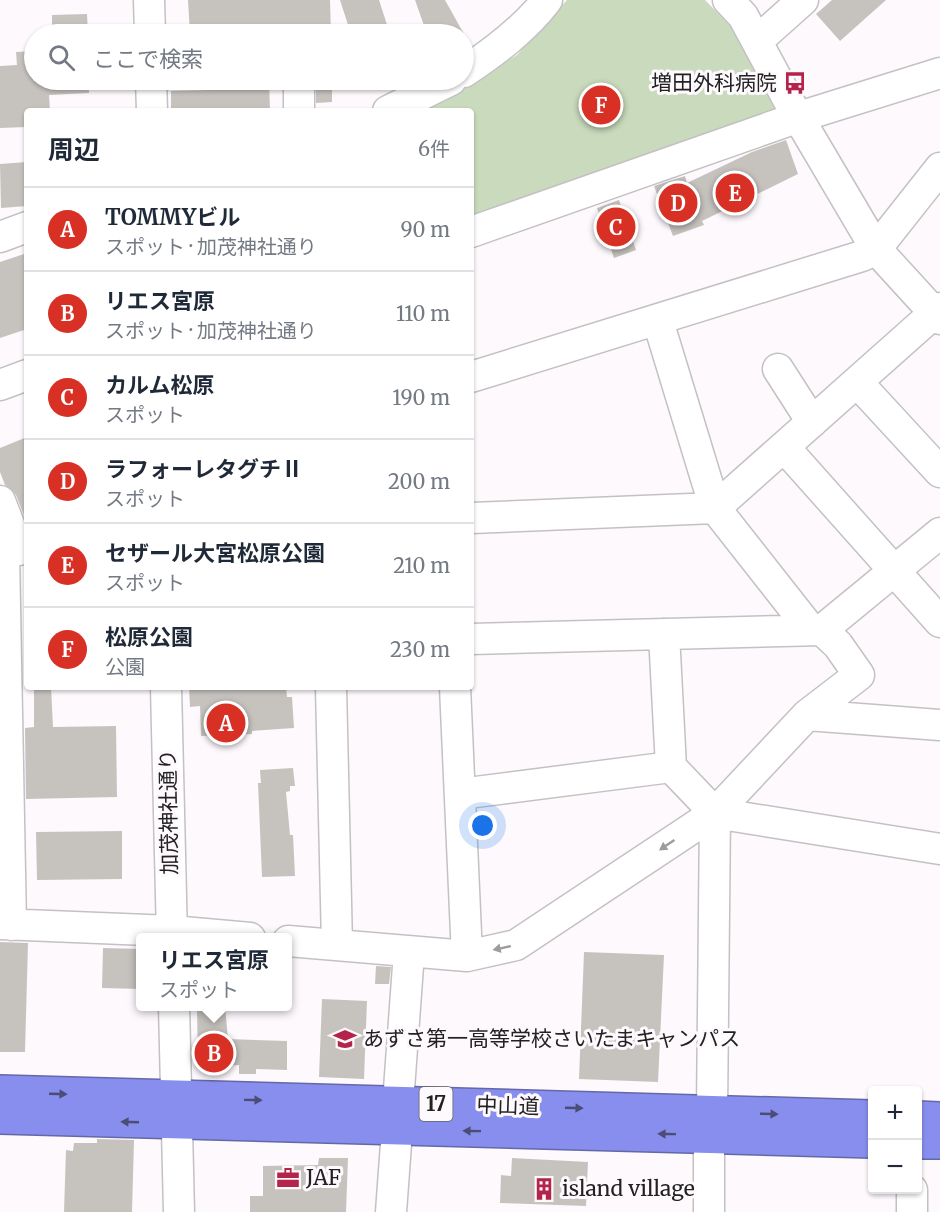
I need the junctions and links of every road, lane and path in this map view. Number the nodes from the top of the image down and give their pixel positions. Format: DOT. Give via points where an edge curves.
graph roads {
  1 [pos="149,0"];
  2 [pos="547,0"];
  3 [pos="728,0"];
  4 [pos="803,0"];
  5 [pos="150,24"];
  6 [pos="757,41"];
  7 [pos="474,66"];
  8 [pos="940,73"];
  9 [pos="151,90"];
  10 [pos="299,90"];
  11 [pos="431,90"];
  12 [pos="152,108"];
  13 [pos="299,108"];
  14 [pos="394,108"];
  15 [pos="798,117"];
  16 [pos="940,168"];
  17 [pos="24,228"];
  18 [pos="474,231"];
  19 [pos="0,237"];
  20 [pos="876,249"];
  21 [pos="938,313"];
  22 [pos="658,321"];
  23 [pos="778,369"];
  24 [pos="24,376"];
  25 [pos="474,376"];
  26 [pos="857,381"];
  27 [pos="0,385"];
  28 [pos="812,422"];
  29 [pos="784,447"];
  30 [pos="940,472"];
  31 [pos="0,501"];
  32 [pos="715,508"];
  33 [pos="474,518"];
  34 [pos="940,533"];
  35 [pos="12,551"];
  36 [pos="894,570"];
  37 [pos="940,621"];
  38 [pos="816,630"];
  39 [pos="664,634"];
  40 [pos="474,639"];
  41 [pos="166,690"];
  42 [pos="331,690"];
  43 [pos="455,690"];
  44 [pos="807,715"];
  45 [pos="940,725"];
  46 [pos="670,767"];
  47 [pos="460,794"];
  48 [pos="715,813"];
  49 [pos="940,849"];
  50 [pos="5,925"];
  51 [pos="153,933"];
  52 [pos="172,933"];
  53 [pos="292,941"];
  54 [pos="337,945"];
  55 [pos="409,952"];
  56 [pos="467,956"];
  57 [pos="174,1011"];
  58 [pos="0,1092"];
  59 [pos="177,1111"];
  60 [pos="397,1117"];
  61 [pos="868,1117"];
  62 [pos="0,1118"];
  63 [pos="922,1118"];
  64 [pos="940,1119"];
  65 [pos="711,1123"];
  66 [pos="868,1140"];
  67 [pos="922,1142"];
  68 [pos="940,1142"];
  69 [pos="912,1194"];
  70 [pos="179,1212"];
  71 [pos="391,1212"];
  72 [pos="709,1212"];
  73 [pos="912,1212"];
  1 -- 5 [label="street"];
  2 -- 7 [label="street" via="492,54"];
  3 -- 6 [label="street" via="743,16"];
  4 -- 6 [label="street"];
  6 -- 15 [label="street"];
  8 -- 15 [label="street"];
  9 -- 12 [label="street"];
  10 -- 13 [label="street"];
  11 -- 14 [label="street"];
  15 -- 18 [label="street"];
  15 -- 20 [label="street"];
  16 -- 20 [label="street"];
  17 -- 19 [label="street"];
  20 -- 21 [label="street"];
  20 -- 22 [label="street"];
  21 -- 26 [label="street"];
  22 -- 25 [label="street"];
  22 -- 32 [label="street"];
  23 -- 28 [label="street"];
  24 -- 27 [label="street"];
  26 -- 28 [label="street"];
  26 -- 30 [label="street"];
  28 -- 29 [label="street"];
  29 -- 32 [label="street"];
  29 -- 36 [label="street"];
  31 -- 35 [label="street"];
  32 -- 33 [label="street"];
  32 -- 38 [label="street"];
  34 -- 36 [label="street"];
  35 -- 50 [label="street"];
  36 -- 37 [label="street"];
  36 -- 38 [label="street"];
  38 -- 39 [label="street"];
  38 -- 44 [label="street" via="838,645 859,675"];
  39 -- 40 [label="street"];
  39 -- 46 [label="street"];
  41 -- 52 [label="street, 加茂神社通り"];
  42 -- 54 [label="street"];
  43 -- 47 [label="street"];
  44 -- 45 [label="street"];
  44 -- 48 [label="street"];
  46 -- 47 [label="street"];
  46 -- 48 [label="street"];
  47 -- 56 [label="street"];
  48 -- 49 [label="street"];
  48 -- 56 [label="street, one-way" via="516,945"];
  48 -- 65 [label="street"];
  50 -- 51 [label="street"];
  53 -- 54 [label="street"];
  54 -- 55 [label="street"];
  55 -- 56 [label="street"];
  55 -- 60 [label="street"];
  57 -- 59 [label="street"];
  58 -- 59 [label="highway, 中山道 / 17, one-way"];
  59 -- 60 [label="highway, 中山道 / 17"];
  59 -- 62 [label="highway, 中山道 / 17, one-way"];
  59 -- 70 [label="street"];
  60 -- 65 [label="highway, 中山道 / 17"];
  60 -- 71 [label="street"];
  65 -- 61 [label="highway, 中山道 / 17, one-way"];
  63 -- 64 [label="highway"];
  65 -- 66 [label="highway, 中山道 / 17"];
  65 -- 72 [label="street"];
  67 -- 68 [label="highway"];
  69 -- 73 [label="street"];
}
